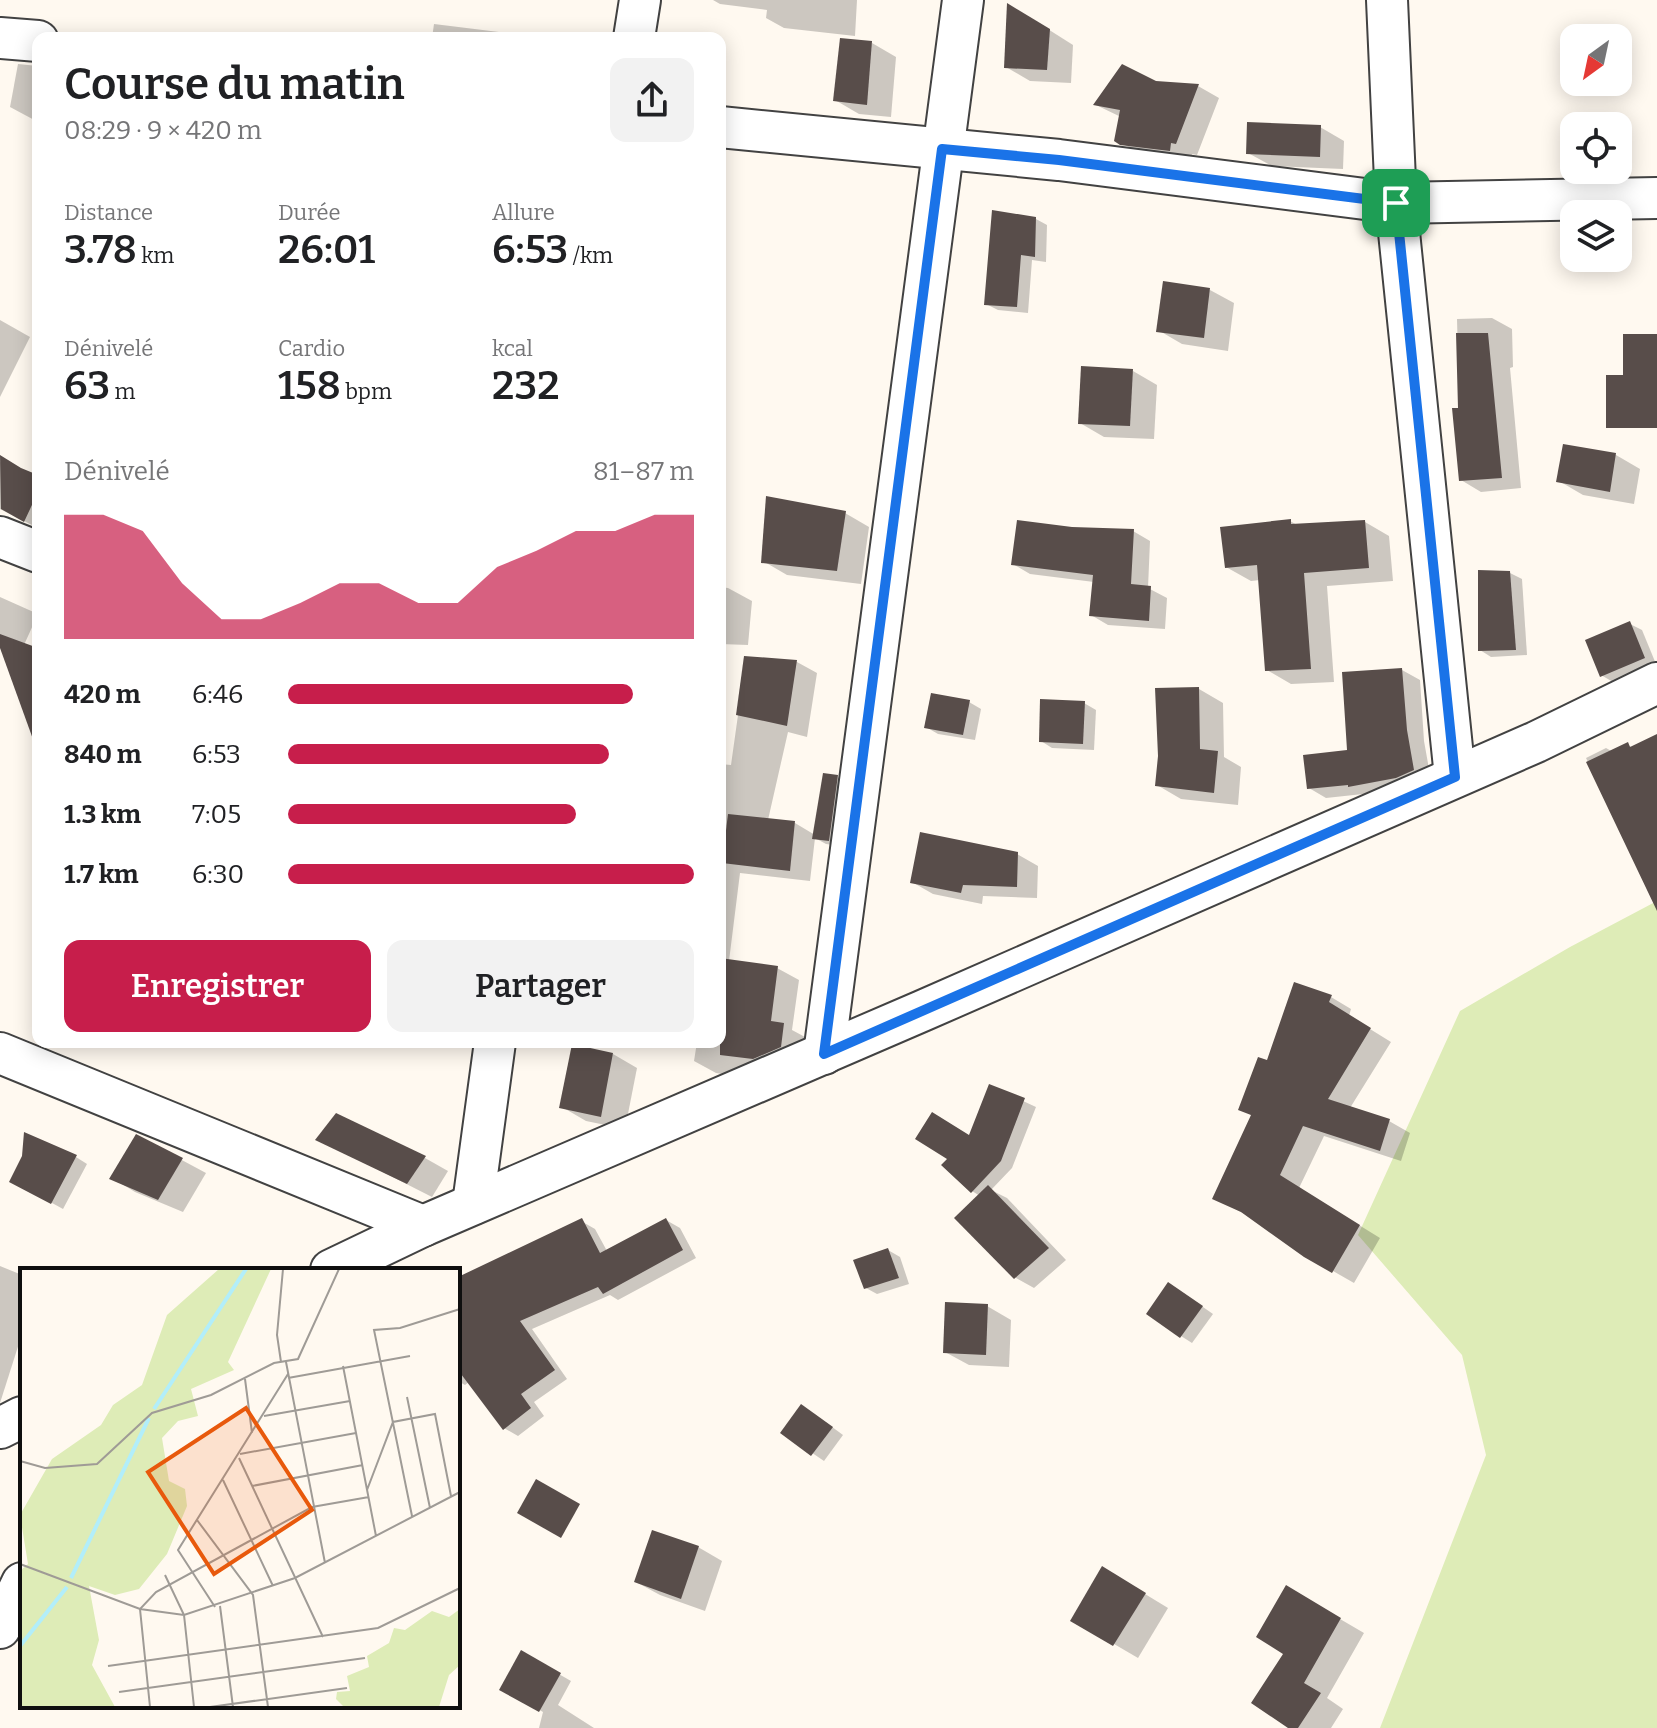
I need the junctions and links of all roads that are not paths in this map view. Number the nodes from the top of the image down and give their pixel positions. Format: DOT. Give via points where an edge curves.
graph roads {
  1 [pos="640,0"];
  2 [pos="963,0"];
  3 [pos="1387,0"];
  4 [pos="635,32"];
  5 [pos="0,38"];
  6 [pos="32,41"];
  7 [pos="726,128"];
  8 [pos="942,149"];
  9 [pos="1657,198"];
  10 [pos="1396,203"];
  11 [pos="0,537"];
  12 [pos="32,550"];
  13 [pos="1657,683"];
  14 [pos="1455,777"];
  15 [pos="494,1048"];
  16 [pos="0,1053"];
  17 [pos="824,1054"];
  18 [pos="473,1204"];
  19 [pos="423,1226"];
  20 [pos="335,1268"];
  21 [pos="20,1418"];
  22 [pos="0,1428"];
  23 [pos="20,1587"];
  24 [pos="0,1628"];
  1 -- 4 [label="street"];
  2 -- 8 [label="street"];
  3 -- 10 [label="street"];
  5 -- 6 [label="street"];
  7 -- 8 [label="street"];
  8 -- 10 [label="street"];
  8 -- 17 [label="street"];
  9 -- 10 [label="street"];
  10 -- 14 [label="street"];
  11 -- 12 [label="street"];
  13 -- 14 [label="street"];
  14 -- 17 [label="street"];
  15 -- 18 [label="street"];
  16 -- 19 [label="street"];
  17 -- 18 [label="street"];
  18 -- 19 [label="street"];
  19 -- 20 [label="street"];
  21 -- 22 [label="street"];
  23 -- 24 [label="street"];
}
